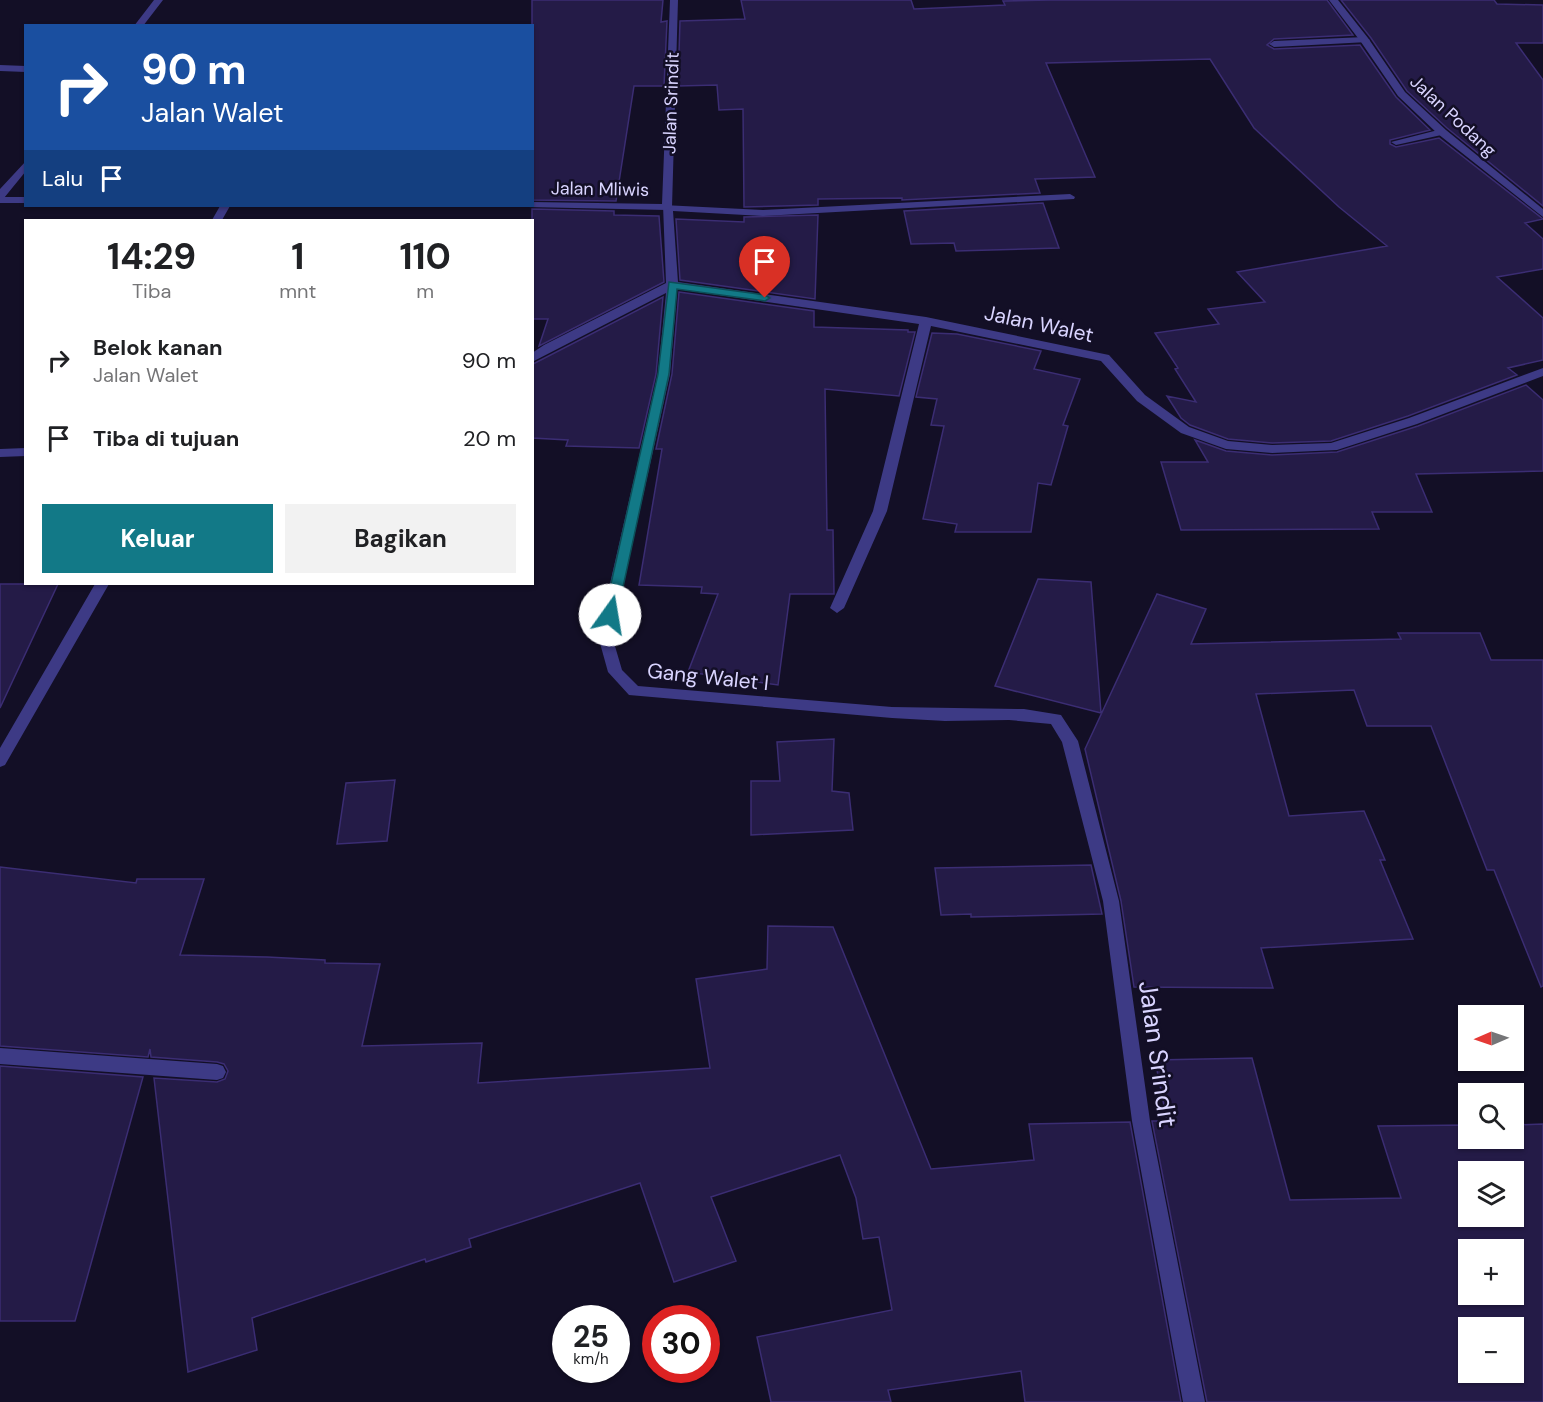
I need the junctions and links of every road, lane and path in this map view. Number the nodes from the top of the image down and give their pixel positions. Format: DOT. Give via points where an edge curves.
graph roads {
  1 [pos="159,0"];
  2 [pos="675,0"];
  3 [pos="1333,0"];
  4 [pos="140,24"];
  5 [pos="1365,40"];
  6 [pos="1274,45"];
  7 [pos="0,68"];
  8 [pos="24,69"];
  9 [pos="1442,132"];
  10 [pos="1396,142"];
  11 [pos="24,166"];
  12 [pos="0,196"];
  13 [pos="1070,197"];
  14 [pos="0,200"];
  15 [pos="24,201"];
  16 [pos="534,205"];
  17 [pos="667,207"];
  18 [pos="1543,214"];
  19 [pos="672,285"];
  20 [pos="926,321"];
  21 [pos="534,358"];
  22 [pos="1543,372"];
  23 [pos="24,452"];
  24 [pos="0,453"];
  25 [pos="101,585"];
  26 [pos="837,608"];
  27 [pos="1056,718"];
  28 [pos="0,761"];
  29 [pos="0,1056"];
  30 [pos="217,1072"];
  31 [pos="1194,1402"];
  1 -- 4 [label="street"];
  2 -- 17 [label="street, Jalan Srindit"];
  3 -- 5 [label="street, Jalan Podang"];
  5 -- 6 [label="street"];
  5 -- 9 [label="street, Jalan Podang" via="1401,94"];
  7 -- 8 [label="street"];
  9 -- 10 [label="street"];
  9 -- 18 [label="street, Jalan Podang"];
  11 -- 12 [label="street"];
  13 -- 17 [label="street, Jalan Mliwis" via="763,213"];
  14 -- 15 [label="street"];
  16 -- 17 [label="street, Jalan Mliwis"];
  17 -- 19 [label="street"];
  19 -- 20 [label="street, Jalan Walet"];
  19 -- 21 [label="street"];
  19 -- 27 [label="street, Gang Walet I" via="664,374 605,636 615,672 634,691 802,707 938,715 1030,713"];
  20 -- 22 [label="street, Jalan Walet" via="1105,358 1141,398 1185,430 1226,445 1272,449 1332,447"];
  20 -- 26 [label="street" via="880,511"];
  23 -- 24 [label="street"];
  25 -- 28 [label="street"];
  27 -- 31 [label="street, Jalan Srindit" via="1070,741 1111,901 1141,1121"];
  29 -- 30 [label="street"];
}
